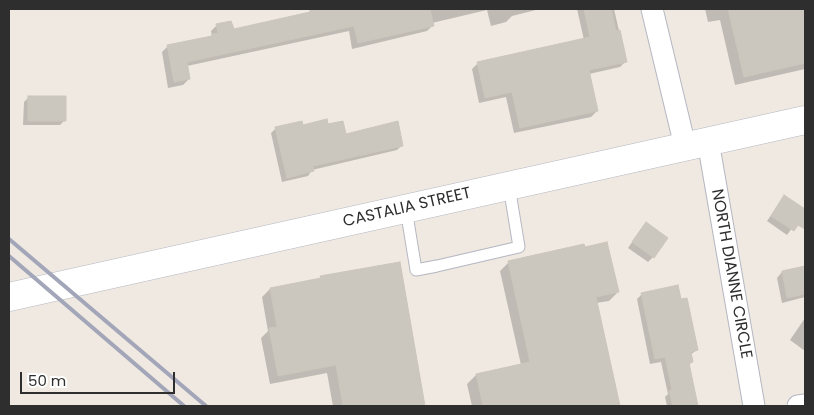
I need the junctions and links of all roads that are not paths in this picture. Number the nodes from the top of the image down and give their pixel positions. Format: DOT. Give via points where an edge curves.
graph roads {
  1 [pos="652,9"];
  2 [pos="805,120"];
  3 [pos="697,144"];
  4 [pos="508,186"];
  5 [pos="406,209"];
  6 [pos="9,297"];
  7 [pos="805,405"];
  8 [pos="754,406"];
  9 [pos="798,406"];
  1 -- 3 [label="street, NORTH DIANNE CIRCLE"];
  2 -- 3 [label="street, CASTALIA STREET"];
  3 -- 4 [label="street, CASTALIA STREET"];
  3 -- 8 [label="street, NORTH DIANNE CIRCLE"];
  4 -- 5 [label="street, CASTALIA STREET"];
  4 -- 5 [label="lane" via="519,247 437,266 416,270"];
  5 -- 6 [label="street, CASTALIA STREET"];
  7 -- 9 [label="street"];
}
